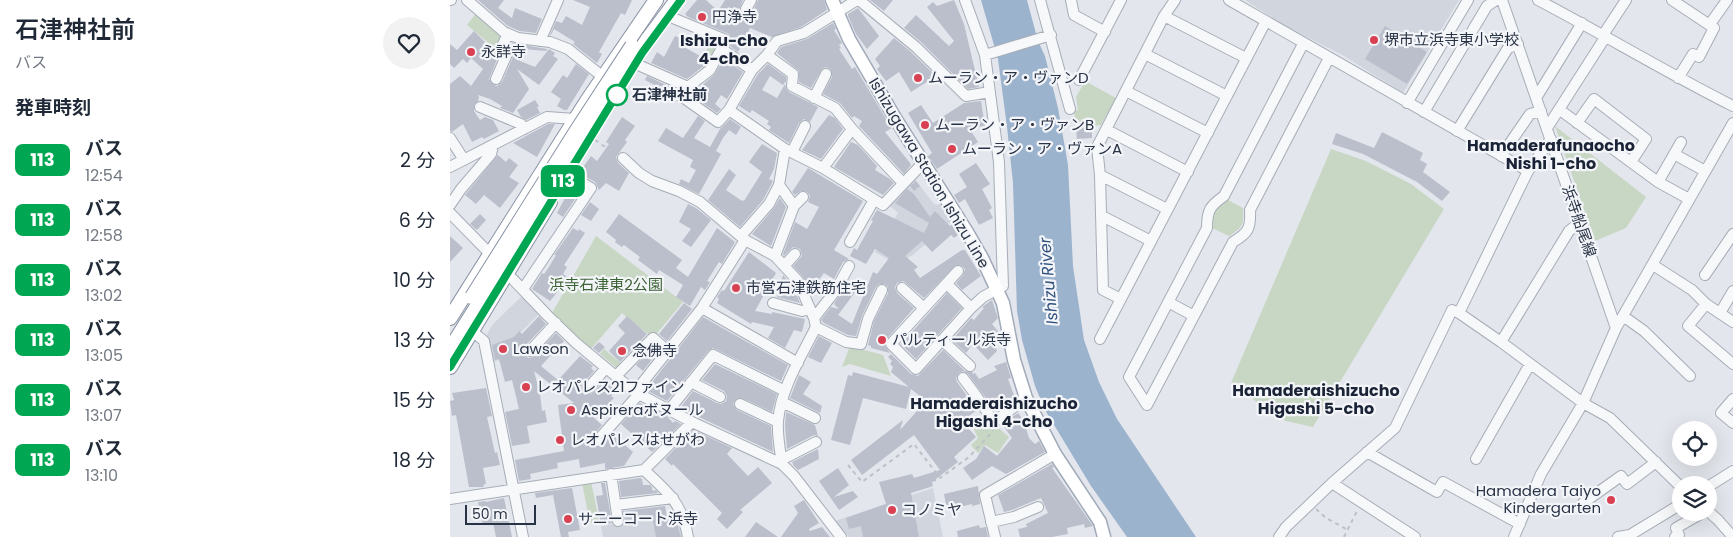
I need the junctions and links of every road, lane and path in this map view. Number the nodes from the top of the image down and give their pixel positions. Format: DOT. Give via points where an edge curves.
graph roads {
  1 [pos="466,0"];
  2 [pos="558,0"];
  3 [pos="655,0"];
  4 [pos="677,0"];
  5 [pos="681,0"];
  6 [pos="832,0"];
  7 [pos="858,0"];
  8 [pos="966,0"];
  9 [pos="1040,0"];
  10 [pos="1071,0"];
  11 [pos="1121,0"];
  12 [pos="1175,0"];
  13 [pos="1229,0"];
  14 [pos="1468,0"];
  15 [pos="1496,0"];
  16 [pos="1502,0"];
  17 [pos="1538,0"];
  18 [pos="1626,0"];
  19 [pos="1672,0"];
  20 [pos="1727,0"];
  21 [pos="837,12"];
  22 [pos="668,16"];
  23 [pos="1164,16"];
  24 [pos="1266,22"];
  25 [pos="1582,23"];
  26 [pos="1710,24"];
  27 [pos="1105,32"];
  28 [pos="508,34"];
  29 [pos="1051,35"];
  30 [pos="1605,35"];
  31 [pos="540,41"];
  32 [pos="1303,44"];
  33 [pos="1518,44"];
  34 [pos="724,45"];
  35 [pos="1145,54"];
  36 [pos="767,55"];
  37 [pos="985,55"];
  38 [pos="1246,58"];
  39 [pos="1329,58"];
  40 [pos="636,64"];
  41 [pos="752,70"];
  42 [pos="826,74"];
  43 [pos="603,77"];
  44 [pos="1678,78"];
  45 [pos="496,79"];
  46 [pos="1078,80"];
  47 [pos="688,87"];
  48 [pos="1126,91"];
  49 [pos="990,92"];
  50 [pos="1227,96"];
  51 [pos="814,98"];
  52 [pos="1536,98"];
  53 [pos="1407,102"];
  54 [pos="1733,106"];
  55 [pos="480,107"];
  56 [pos="1070,109"];
  57 [pos="729,110"];
  58 [pos="1560,110"];
  59 [pos="1541,111"];
  60 [pos="1424,112"];
  61 [pos="575,119"];
  62 [pos="1577,123"];
  63 [pos="1733,123"];
  64 [pos="805,126"];
  65 [pos="1547,128"];
  66 [pos="524,129"];
  67 [pos="852,129"];
  68 [pos="1107,130"];
  69 [pos="1457,131"];
  70 [pos="1208,133"];
  71 [pos="590,137"];
  72 [pos="450,138"];
  73 [pos="1551,139"];
  74 [pos="1681,142"];
  75 [pos="493,146"];
  76 [pos="789,150"];
  77 [pos="1674,154"];
  78 [pos="1500,156"];
  79 [pos="623,158"];
  80 [pos="464,160"];
  81 [pos="1631,162"];
  82 [pos="923,163"];
  83 [pos="450,167"];
  84 [pos="822,167"];
  85 [pos="1528,171"];
  86 [pos="1705,171"];
  87 [pos="1188,172"];
  88 [pos="567,174"];
  89 [pos="1100,175"];
  90 [pos="1658,182"];
  91 [pos="903,183"];
  92 [pos="780,185"];
  93 [pos="803,197"];
  94 [pos="1689,199"];
  95 [pos="874,200"];
  96 [pos="450,205"];
  97 [pos="794,206"];
  98 [pos="1167,209"];
  99 [pos="450,213"];
  100 [pos="1102,216"];
  101 [pos="1579,223"];
  102 [pos="1733,234"];
  103 [pos="743,238"];
  104 [pos="1151,241"];
  105 [pos="850,242"];
  106 [pos="490,252"];
  107 [pos="795,254"];
  108 [pos="775,256"];
  109 [pos="1653,265"];
  110 [pos="784,266"];
  111 [pos="849,266"];
  112 [pos="958,271"];
  113 [pos="507,275"];
  114 [pos="1705,275"];
  115 [pos="946,284"];
  116 [pos="902,288"];
  117 [pos="523,290"];
  118 [pos="882,290"];
  119 [pos="998,290"];
  120 [pos="1733,291"];
  121 [pos="1121,299"];
  122 [pos="1168,302"];
  123 [pos="773,303"];
  124 [pos="1706,304"];
  125 [pos="702,308"];
  126 [pos="924,308"];
  127 [pos="971,308"];
  128 [pos="1459,313"];
  129 [pos="1720,313"];
  130 [pos="1194,316"];
  131 [pos="1623,316"];
  132 [pos="450,318"];
  133 [pos="813,318"];
  134 [pos="1733,322"];
  135 [pos="556,323"];
  136 [pos="1616,328"];
  137 [pos="472,331"];
  138 [pos="450,332"];
  139 [pos="1100,339"];
  140 [pos="942,340"];
  141 [pos="1501,342"];
  142 [pos="450,349"];
  143 [pos="668,350"];
  144 [pos="530,351"];
  145 [pos="798,363"];
  146 [pos="1530,364"];
  147 [pos="1733,364"];
  148 [pos="970,366"];
  149 [pos="450,367"];
  150 [pos="606,368"];
  151 [pos="616,376"];
  152 [pos="1690,376"];
  153 [pos="963,378"];
  154 [pos="691,382"];
  155 [pos="588,388"];
  156 [pos="637,393"];
  157 [pos="720,397"];
  158 [pos="783,397"];
  159 [pos="1026,398"];
  160 [pos="1733,399"];
  161 [pos="1582,403"];
  162 [pos="740,404"];
  163 [pos="669,410"];
  164 [pos="815,418"];
  165 [pos="692,422"];
  166 [pos="778,422"];
  167 [pos="1733,423"];
  168 [pos="993,429"];
  169 [pos="596,441"];
  170 [pos="816,442"];
  171 [pos="1367,452"];
  172 [pos="1055,454"];
  173 [pos="1476,459"];
  174 [pos="781,461"];
  175 [pos="1656,462"];
  176 [pos="848,464"];
  177 [pos="644,470"];
  178 [pos="1733,471"];
  179 [pos="611,474"];
  180 [pos="1672,478"];
  181 [pos="1717,481"];
  182 [pos="1332,483"];
  183 [pos="514,489"];
  184 [pos="673,498"];
  185 [pos="450,500"];
  186 [pos="1361,502"];
  187 [pos="1583,503"];
  188 [pos="1310,504"];
  189 [pos="616,505"];
  190 [pos="1038,506"];
  191 [pos="1672,509"];
  192 [pos="1717,519"];
  193 [pos="618,521"];
  194 [pos="1688,521"];
  195 [pos="991,522"];
  196 [pos="1520,524"];
  197 [pos="1348,530"];
  198 [pos="523,537"];
  199 [pos="688,537"];
  200 [pos="841,537"];
  201 [pos="995,537"];
  202 [pos="1104,537"];
  203 [pos="1279,537"];
  204 [pos="1344,537"];
  205 [pos="1415,537"];
  206 [pos="1514,537"];
  207 [pos="1618,537"];
  208 [pos="1675,537"];
  209 [pos="1733,537"];
  1 -- 28 [label="street"];
  2 -- 31 [label="street"];
  3 -- 43 [label="highway"];
  3 -- 138 [label="highway, bridge" via="613,74"];
  4 -- 142 [label="highway, bridge" via="585,135"];
  5 -- 22 [label="highway"];
  6 -- 21 [label="main road, Ishizugawa Station Ishizu Line"];
  7 -- 21 [label="street"];
  7 -- 49 [label="street" via="916,46 966,96"];
  8 -- 37 [label="street"];
  9 -- 29 [label="street"];
  10 -- 27 [label="street" via="1074,15"];
  11 -- 27 [label="street"];
  12 -- 23 [label="street"];
  13 -- 24 [label="street"];
  14 -- 53 [label="street"];
  15 -- 60 [label="street" via="1487,6"];
  16 -- 33 [label="street, 浜寺船尾線"];
  17 -- 25 [label="street"];
  18 -- 30 [label="street"];
  19 -- 26 [label="street"];
  20 -- 26 [label="street"];
  21 -- 36 [label="street" via="804,33 777,41"];
  21 -- 82 [label="main road, Ishizugawa Station Ishizu Line" via="858,55"];
  22 -- 34 [label="street"];
  22 -- 40 [label="highway"];
  23 -- 35 [label="street"];
  23 -- 38 [label="street"];
  24 -- 32 [label="street"];
  24 -- 38 [label="street"];
  25 -- 30 [label="street"];
  25 -- 52 [label="street"];
  26 -- 44 [label="street" via="1714,28 1699,57 1693,54"];
  27 -- 46 [label="street"];
  28 -- 31 [label="street"];
  28 -- 45 [label="street" via="502,52 507,54"];
  29 -- 37 [label="street"];
  29 -- 56 [label="street"];
  30 -- 44 [label="street"];
  30 -- 58 [label="street"];
  31 -- 43 [label="street" via="568,50"];
  32 -- 39 [label="street"];
  32 -- 122 [label="street" via="1224,196 1211,205 1207,228"];
  33 -- 52 [label="street, 浜寺船尾線"];
  33 -- 69 [label="street" via="1508,48"];
  34 -- 41 [label="street"];
  34 -- 47 [label="street" via="710,70"];
  35 -- 48 [label="street"];
  35 -- 50 [label="street"];
  36 -- 41 [label="street"];
  36 -- 51 [label="street" via="793,74 792,86"];
  37 -- 49 [label="street"];
  38 -- 50 [label="street"];
  39 -- 53 [label="street"];
  39 -- 130 [label="street" via="1250,210 1251,223 1246,234 1232,242"];
  40 -- 47 [label="street"];
  40 -- 71 [label="highway"];
  41 -- 57 [label="street"];
  42 -- 51 [label="street"];
  43 -- 61 [label="highway"];
  44 -- 54 [label="street"];
  47 -- 57 [label="street" via="682,96 718,122"];
  48 -- 68 [label="street"];
  48 -- 70 [label="street"];
  49 -- 119 [label="street" via="999,162 1003,286"];
  50 -- 70 [label="street"];
  51 -- 67 [label="street" via="835,108"];
  52 -- 59 [label="street, 浜寺船尾線"];
  53 -- 60 [label="street"];
  55 -- 66 [label="street" via="521,124"];
  57 -- 76 [label="street"];
  58 -- 62 [label="street"];
  58 -- 65 [label="street"];
  59 -- 65 [label="street, 浜寺船尾線"];
  59 -- 78 [label="street" via="1530,114"];
  60 -- 69 [label="street"];
  61 -- 66 [label="street" via="547,117"];
  61 -- 106 [label="highway"];
  62 -- 81 [label="street"];
  62 -- 81 [label="street" via="1594,99 1646,139"];
  63 -- 86 [label="street"];
  64 -- 76 [label="street"];
  65 -- 73 [label="street, 浜寺船尾線"];
  66 -- 75 [label="street"];
  67 -- 84 [label="street"];
  67 -- 91 [label="street"];
  68 -- 87 [label="street"];
  68 -- 89 [label="street" via="1097,147"];
  69 -- 78 [label="street"];
  70 -- 87 [label="street"];
  71 -- 79 [label="path"];
  71 -- 88 [label="highway"];
  72 -- 80 [label="street"];
  73 -- 85 [label="street"];
  73 -- 101 [label="street, 浜寺船尾線"];
  74 -- 77 [label="street"];
  75 -- 80 [label="street"];
  75 -- 96 [label="street"];
  76 -- 84 [label="street"];
  76 -- 92 [label="street"];
  77 -- 86 [label="street"];
  77 -- 90 [label="street"];
  78 -- 85 [label="street"];
  79 -- 103 [label="street" via="652,181 700,202"];
  80 -- 83 [label="street"];
  81 -- 90 [label="street"];
  82 -- 91 [label="street"];
  82 -- 119 [label="main road, Ishizugawa Station Ishizu Line" via="967,232"];
  84 -- 93 [label="path"];
  84 -- 95 [label="street"];
  85 -- 128 [label="street"];
  86 -- 94 [label="street"];
  87 -- 98 [label="street"];
  88 -- 113 [label="highway"];
  88 -- 117 [label="street" via="591,188"];
  89 -- 98 [label="street"];
  89 -- 100 [label="street"];
  90 -- 94 [label="street"];
  91 -- 95 [label="street" via="883,205"];
  92 -- 97 [label="street"];
  92 -- 103 [label="street"];
  93 -- 97 [label="street"];
  94 -- 109 [label="street"];
  95 -- 105 [label="street"];
  97 -- 108 [label="street"];
  98 -- 104 [label="street"];
  99 -- 106 [label="street"];
  100 -- 104 [label="street"];
  100 -- 121 [label="street" via="1103,290"];
  101 -- 136 [label="street, 浜寺船尾線"];
  101 -- 141 [label="street" via="1569,231"];
  102 -- 114 [label="street"];
  103 -- 108 [label="street"];
  103 -- 125 [label="street"];
  104 -- 121 [label="street"];
  106 -- 113 [label="street"];
  106 -- 132 [label="highway"];
  107 -- 110 [label="street"];
  108 -- 110 [label="street"];
  109 -- 124 [label="street" via="1692,290"];
  109 -- 131 [label="street"];
  110 -- 133 [label="street" via="798,281"];
  111 -- 133 [label="street" via="836,290"];
  112 -- 115 [label="street"];
  113 -- 117 [label="street"];
  113 -- 137 [label="highway"];
  115 -- 126 [label="street"];
  115 -- 127 [label="street"];
  116 -- 126 [label="street"];
  117 -- 135 [label="street"];
  118 -- 133 [label="street" via="868,319 861,344 846,342"];
  119 -- 127 [label="street"];
  119 -- 159 [label="main road, Ishizugawa Station Ishizu Line"];
  120 -- 129 [label="street"];
  121 -- 139 [label="street"];
  122 -- 130 [label="street"];
  122 -- 130 [label="street" via="1129,376 1147,405"];
  123 -- 133 [label="street" via="802,311"];
  124 -- 129 [label="street"];
  124 -- 147 [label="street" via="1688,326"];
  125 -- 143 [label="street"];
  125 -- 145 [label="street"];
  126 -- 140 [label="street" via="891,344 916,369"];
  127 -- 140 [label="street"];
  128 -- 141 [label="street"];
  128 -- 171 [label="street" via="1452,310 1395,428"];
  129 -- 134 [label="street"];
  131 -- 136 [label="street"];
  131 -- 152 [label="street" via="1644,331"];
  133 -- 145 [label="street"];
  135 -- 144 [label="street"];
  135 -- 150 [label="street"];
  136 -- 161 [label="street"];
  137 -- 149 [label="highway"];
  137 -- 183 [label="street" via="484,341"];
  140 -- 148 [label="street"];
  141 -- 146 [label="street"];
  143 -- 151 [label="street" via="653,338"];
  143 -- 156 [label="street"];
  145 -- 158 [label="street"];
  146 -- 161 [label="street"];
  146 -- 173 [label="street"];
  150 -- 151 [label="street"];
  150 -- 155 [label="street"];
  151 -- 156 [label="street"];
  153 -- 159 [label="street" via="994,422"];
  154 -- 157 [label="street"];
  154 -- 158 [label="street" via="713,355"];
  154 -- 163 [label="street"];
  156 -- 163 [label="street"];
  156 -- 169 [label="street"];
  158 -- 164 [label="street"];
  158 -- 166 [label="street"];
  159 -- 172 [label="main road, Ishizugawa Station Ishizu Line"];
  160 -- 167 [label="street" via="1721,413"];
  161 -- 175 [label="street" via="1610,418"];
  161 -- 196 [label="street" via="1541,474"];
  162 -- 166 [label="street"];
  163 -- 165 [label="street"];
  165 -- 174 [label="street"];
  165 -- 177 [label="street"];
  166 -- 174 [label="street"];
  168 -- 176 [label="path" via="969,457 940,478 914,444 862,482"];
  170 -- 174 [label="street"];
  171 -- 182 [label="street"];
  171 -- 196 [label="street" via="1437,492 1443,482"];
  172 -- 195 [label="street" via="984,495"];
  172 -- 202 [label="main road, Ishizugawa Station Ishizu Line" via="1093,510 1103,527"];
  174 -- 200 [label="street"];
  175 -- 180 [label="street"];
  175 -- 187 [label="street" via="1627,484 1621,476"];
  177 -- 179 [label="street"];
  177 -- 184 [label="street"];
  178 -- 181 [label="street"];
  179 -- 183 [label="street"];
  179 -- 189 [label="street"];
  182 -- 186 [label="street"];
  182 -- 188 [label="street"];
  183 -- 185 [label="street"];
  183 -- 198 [label="street"];
  184 -- 189 [label="street"];
  184 -- 199 [label="street" via="685,519"];
  186 -- 197 [label="path"];
  186 -- 205 [label="street"];
  188 -- 197 [label="path" via="1326,518"];
  188 -- 203 [label="street"];
  189 -- 193 [label="street"];
  190 -- 195 [label="street" via="1014,517"];
  191 -- 207 [label="street" via="1630,535"];
  192 -- 209 [label="street"];
  194 -- 208 [label="street" via="1676,528 1679,535"];
  195 -- 201 [label="street"];
  196 -- 206 [label="street"];
  197 -- 204 [label="path"];
}
